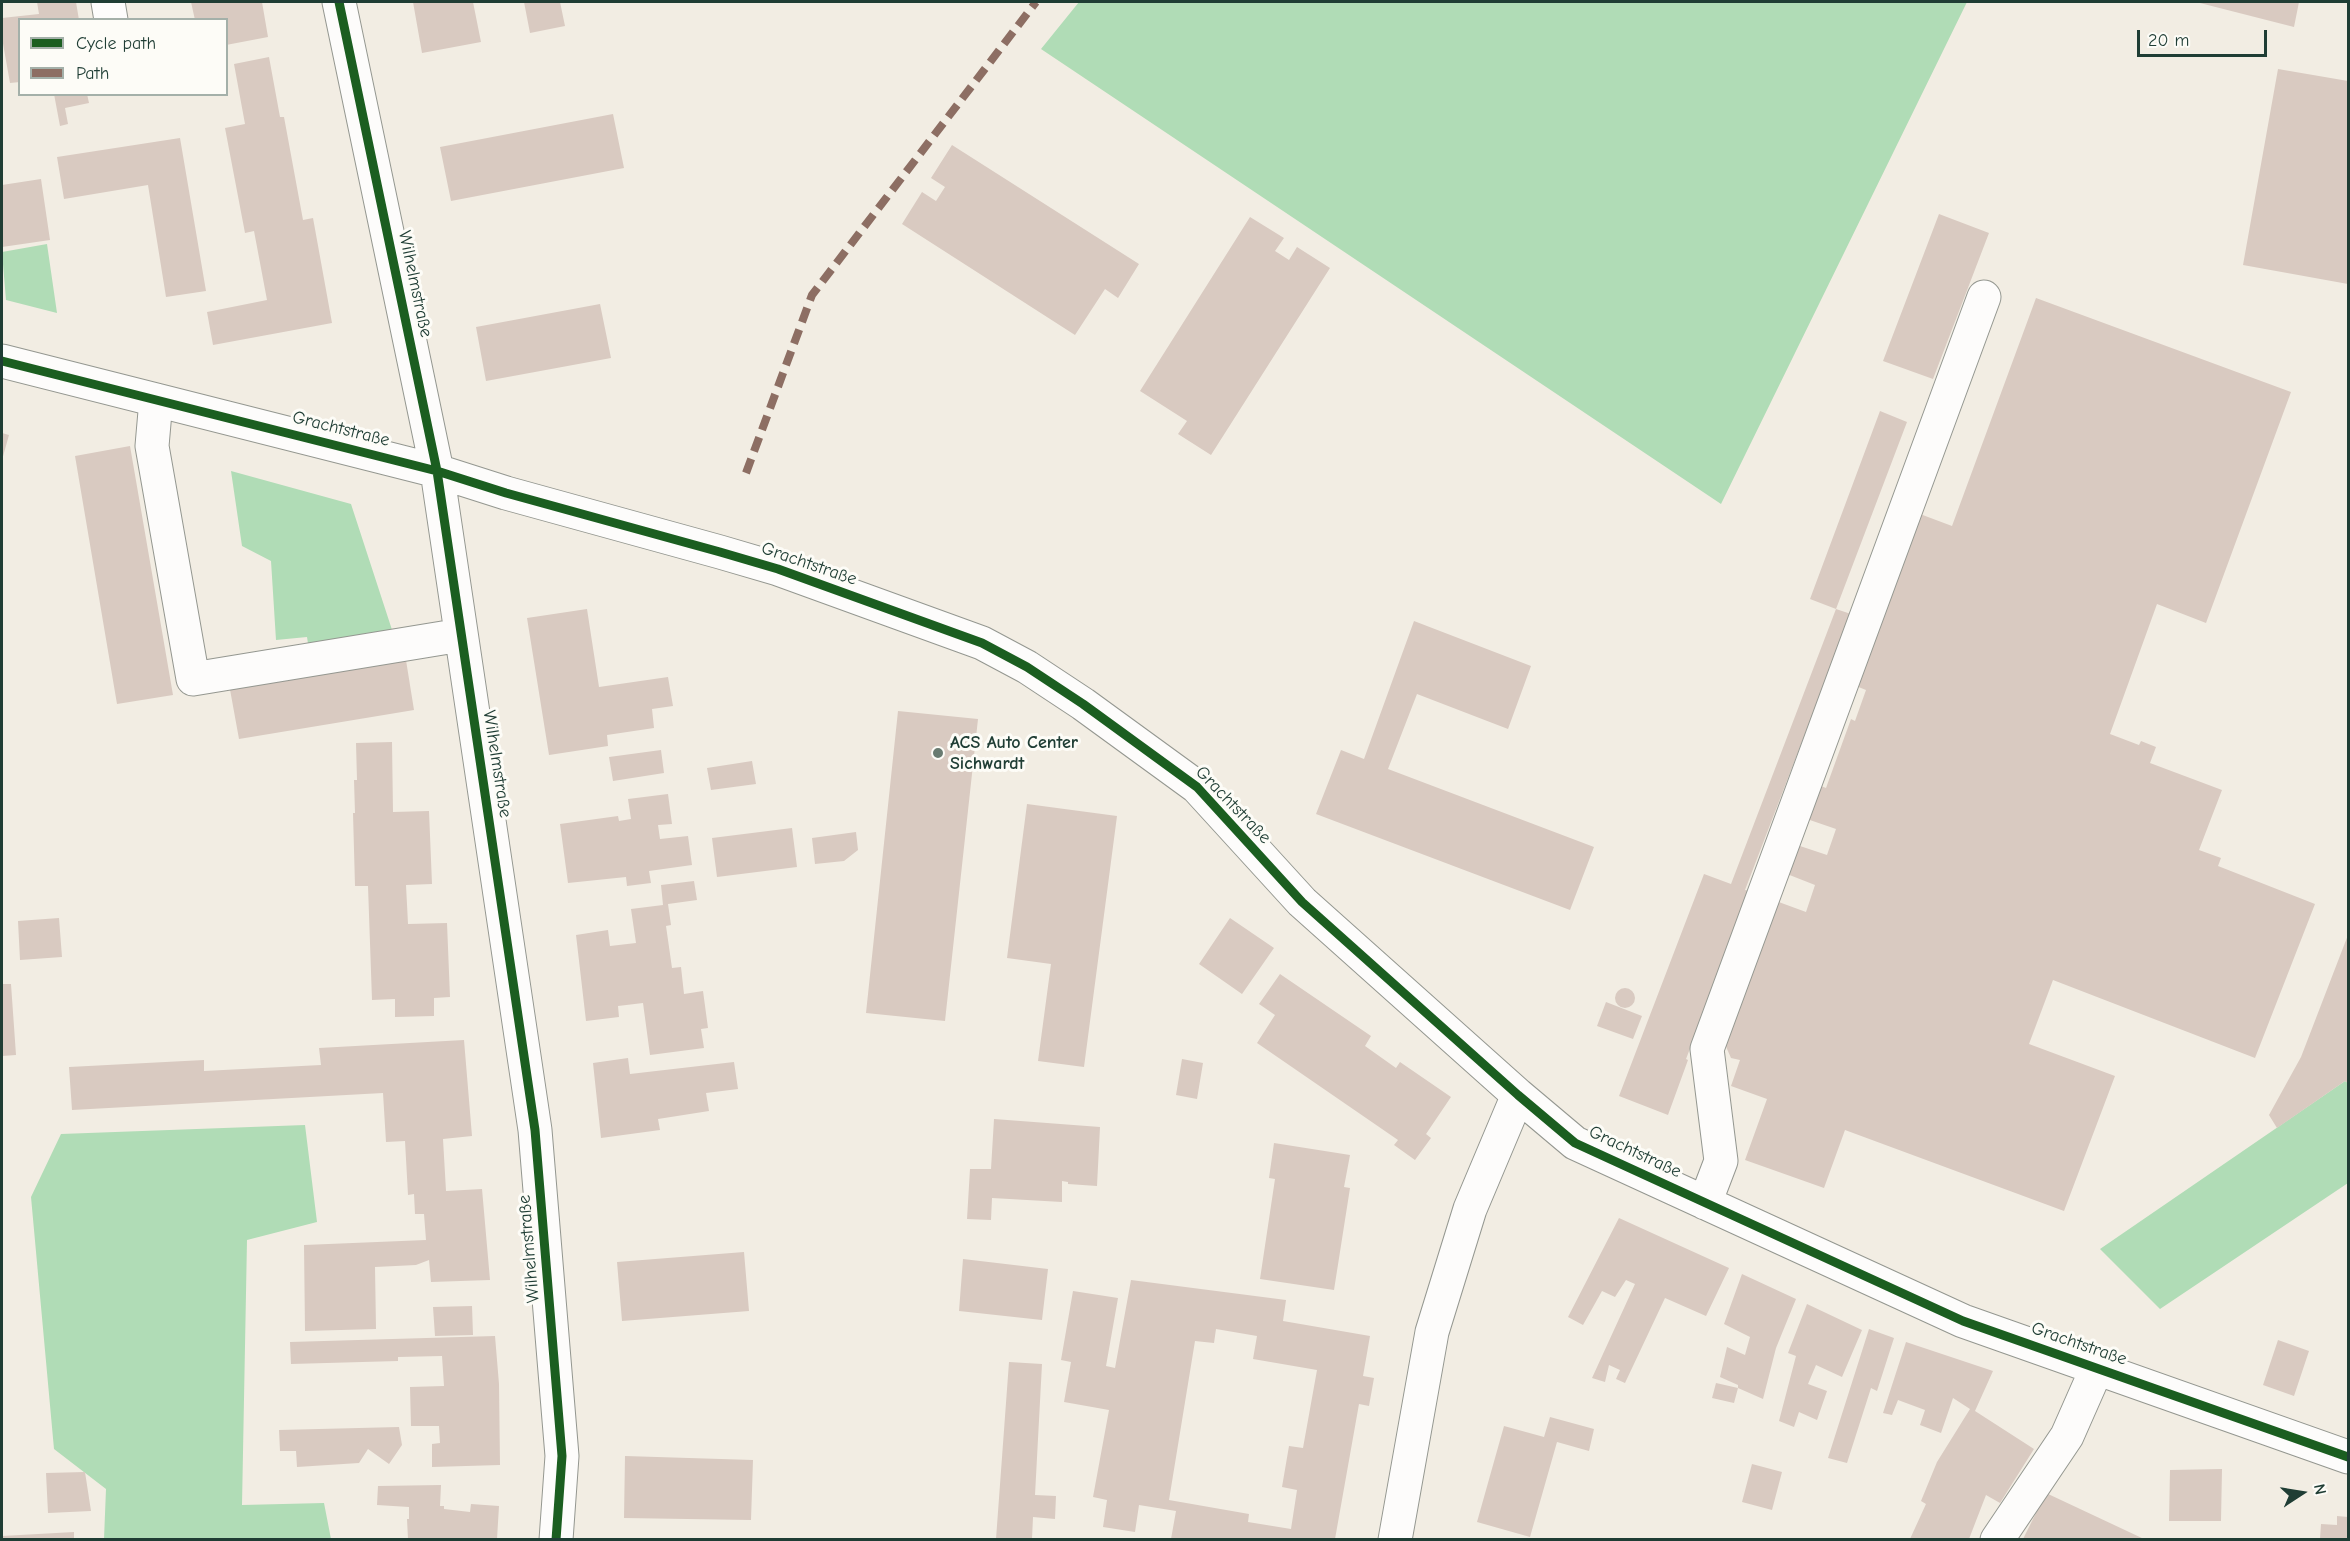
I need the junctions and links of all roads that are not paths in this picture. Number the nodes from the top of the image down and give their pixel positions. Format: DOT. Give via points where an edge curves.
graph roads {
  1 [pos="108,2"];
  2 [pos="339,2"];
  3 [pos="111,18"];
  4 [pos="1983,297"];
  5 [pos="2,361"];
  6 [pos="156,399"];
  7 [pos="437,471"];
  8 [pos="461,635"];
  9 [pos="1518,1095"];
  10 [pos="1705,1203"];
  11 [pos="2097,1368"];
  12 [pos="2349,1457"];
  13 [pos="556,1539"];
  14 [pos="1395,1539"];
  15 [pos="1997,1539"];
  1 -- 3 [label="street"];
  2 -- 7 [label="street, Wilhelmstraße"];
  4 -- 10 [label="street" via="1707,1049 1721,1161"];
  5 -- 6 [label="street, Grachtstraße"];
  6 -- 7 [label="street, Grachtstraße"];
  6 -- 8 [label="street" via="152,446 193,680"];
  7 -- 8 [label="street, Wilhelmstraße"];
  7 -- 9 [label="street, Grachtstraße" via="778,569 982,643 1027,667 1197,786 1302,902"];
  8 -- 13 [label="street, Wilhelmstraße" via="535,1130 562,1456"];
  9 -- 10 [label="street, Grachtstraße" via="1575,1143"];
  9 -- 14 [label="street" via="1470,1209 1432,1332"];
  10 -- 11 [label="street, Grachtstraße" via="1963,1321"];
  11 -- 12 [label="street, Grachtstraße"];
  11 -- 15 [label="street" via="2067,1436"];
}
